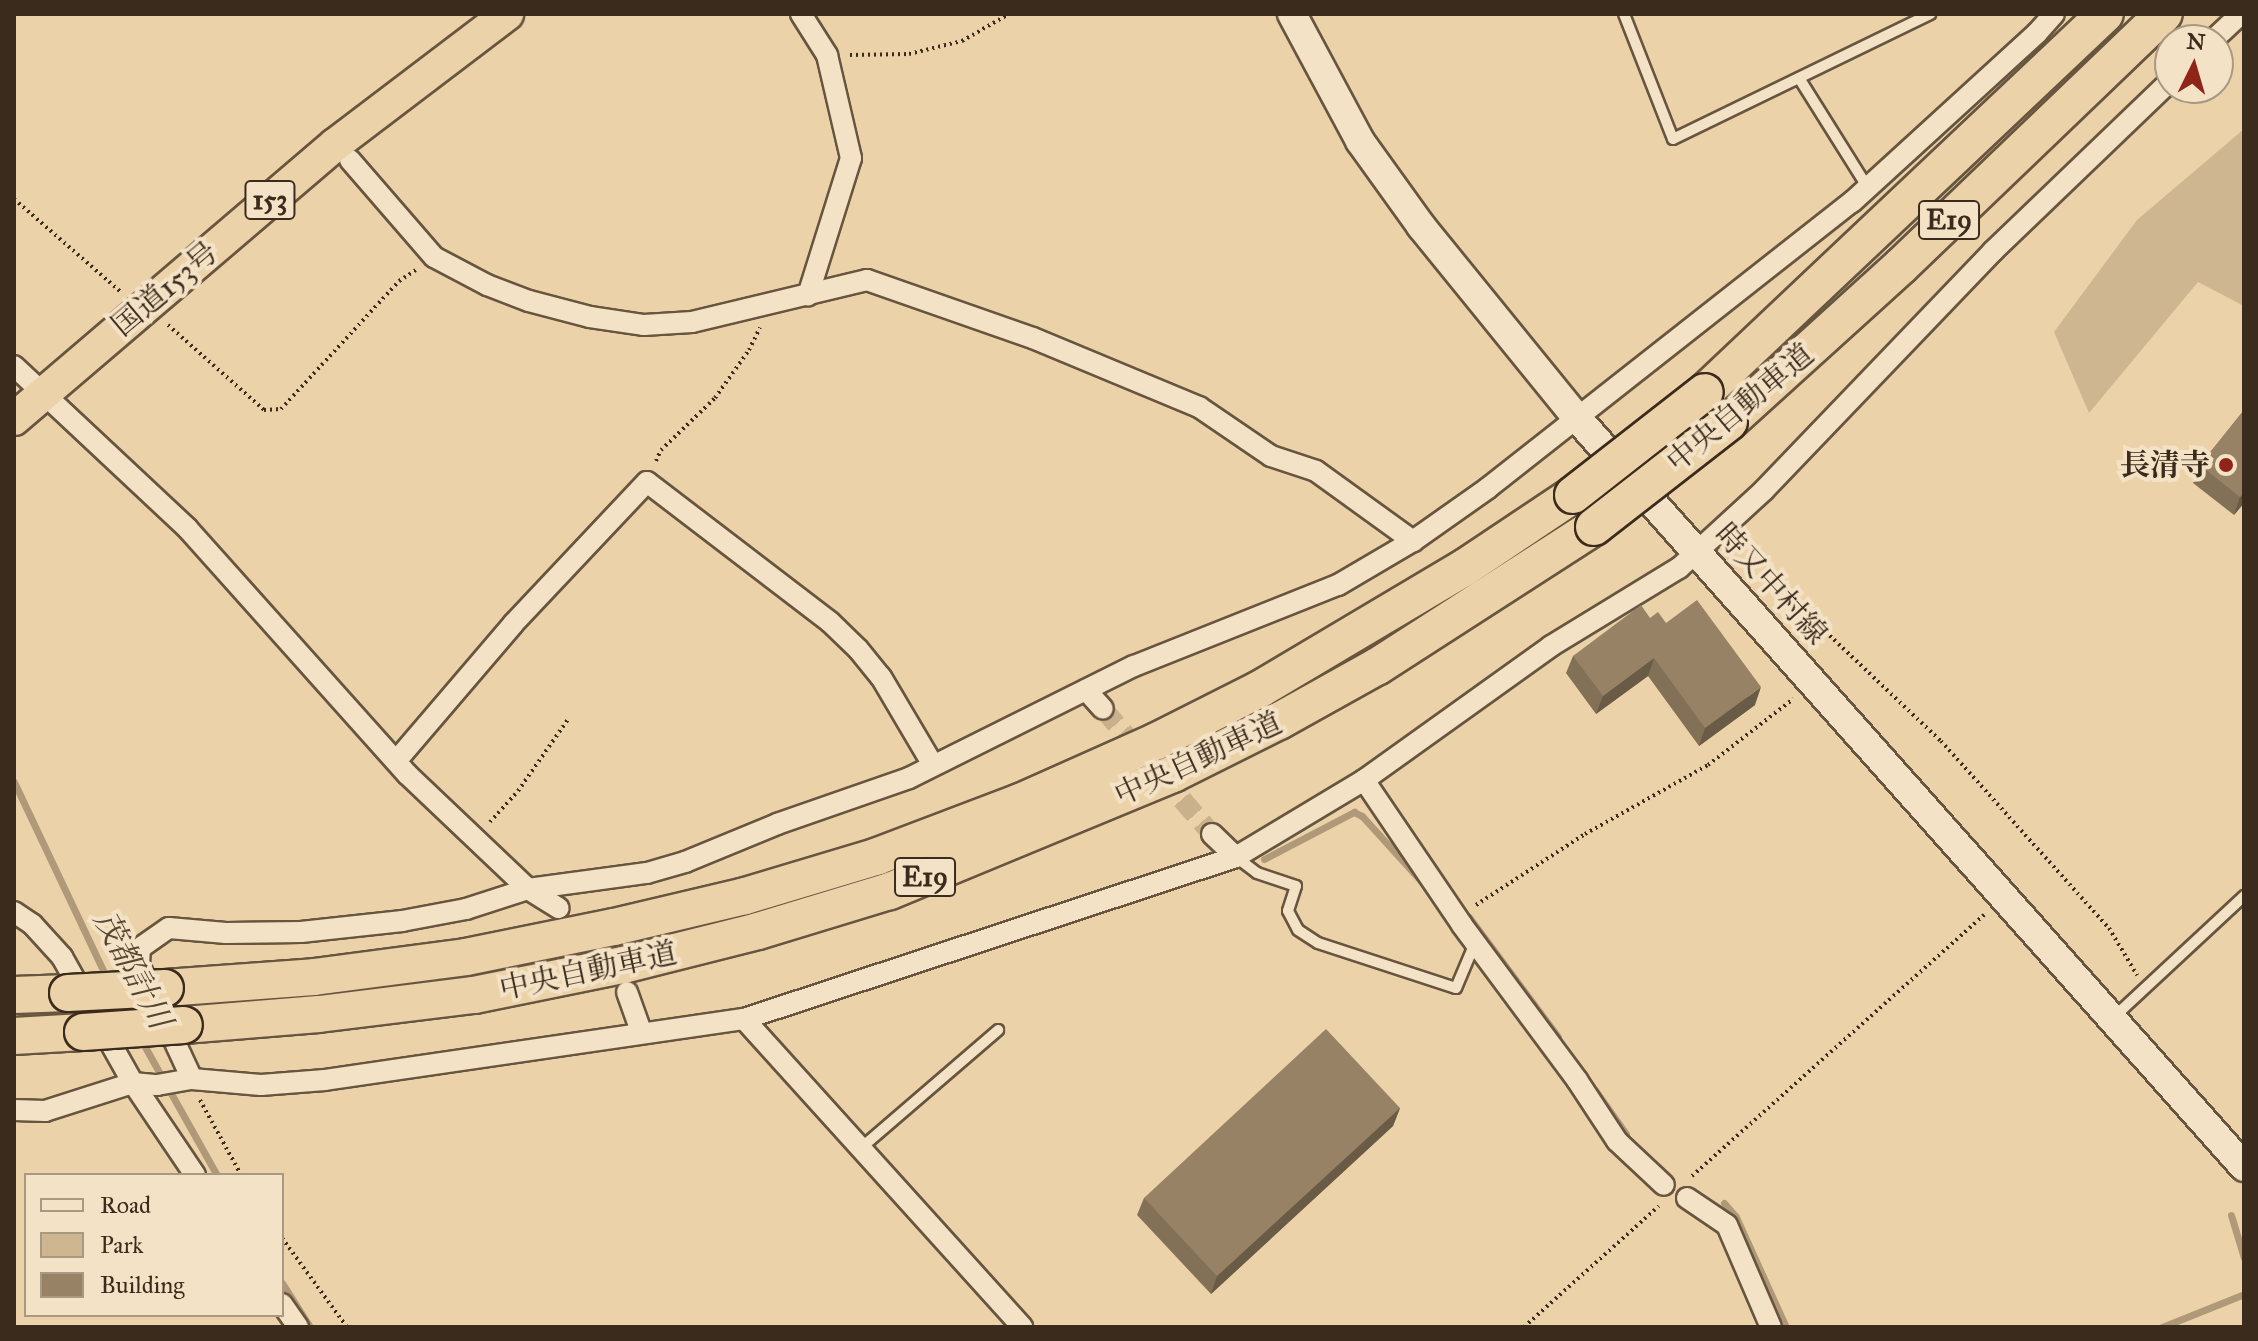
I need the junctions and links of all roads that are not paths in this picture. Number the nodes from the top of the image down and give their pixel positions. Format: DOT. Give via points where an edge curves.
graph roads {
  1 [pos="507,14"];
  2 [pos="801,14"];
  3 [pos="1292,14"];
  4 [pos="1624,14"];
  5 [pos="1930,14"];
  6 [pos="2054,14"];
  7 [pos="2105,14"];
  8 [pos="2164,14"];
  9 [pos="1799,78"];
  10 [pos="2154,96"];
  11 [pos="350,160"];
  12 [pos="1868,188"];
  13 [pos="808,295"];
  14 [pos="14,366"];
  15 [pos="41,394"];
  16 [pos="1577,418"];
  17 [pos="14,419"];
  18 [pos="1413,541"];
  19 [pos="1697,553"];
  20 [pos="1086,690"];
  21 [pos="1103,709"];
  22 [pos="397,760"];
  23 [pos="933,765"];
  24 [pos="1364,780"];
  25 [pos="1212,834"];
  26 [pos="1236,857"];
  27 [pos="528,889"];
  28 [pos="2244,896"];
  29 [pos="559,908"];
  30 [pos="14,912"];
  31 [pos="1475,943"];
  32 [pos="627,992"];
  33 [pos="14,995"];
  34 [pos="2114,1017"];
  35 [pos="744,1019"];
  36 [pos="998,1030"];
  37 [pos="641,1031"];
  38 [pos="14,1036"];
  39 [pos="185,1081"];
  40 [pos="133,1083"];
  41 [pos="14,1110"];
  42 [pos="861,1148"];
  43 [pos="2244,1167"];
  44 [pos="194,1173"];
  45 [pos="1687,1190"];
  46 [pos="1664,1194"];
  47 [pos="284,1307"];
  48 [pos="298,1327"];
  49 [pos="1022,1327"];
  50 [pos="1771,1327"];
  1 -- 15 [label="highway, 国道153号 / 153" via="336,144"];
  2 -- 13 [label="street" via="827,55 851,158"];
  3 -- 16 [label="main road, 時又中村線" via="1360,141 1421,226"];
  4 -- 9 [label="lane" via="1673,139"];
  5 -- 9 [label="lane"];
  6 -- 12 [label="street"];
  7 -- 33 [label="highway, 中央自動車道 / E19, bridge" via="1705,392 1573,495 1464,568 1260,689 1157,741 878,856 745,896 614,927 466,957 314,977"];
  8 -- 38 [label="highway, 中央自動車道 / E19, bridge" via="1729,422 1594,527 1378,666 1173,774 890,891 698,947 474,995 319,1014"];
  9 -- 12 [label="lane"];
  10 -- 19 [label="street" via="1993,251"];
  11 -- 13 [label="street" via="434,257 487,285 590,317 644,325 692,322"];
  12 -- 16 [label="street"];
  13 -- 18 [label="street" via="867,280 1033,338 1199,407 1271,456 1316,471"];
  14 -- 15 [label="street"];
  15 -- 17 [label="highway, 国道153号 / 153"];
  15 -- 22 [label="street" via="188,529"];
  16 -- 18 [label="street"];
  16 -- 19 [label="main road, 時又中村線"];
  18 -- 20 [label="street" via="1338,585"];
  19 -- 24 [label="street" via="1551,646"];
  19 -- 34 [label="main road, 時又中村線"];
  20 -- 21 [label="street"];
  20 -- 23 [label="street"];
  22 -- 23 [label="street" via="513,624 647,482 858,649 881,677"];
  22 -- 27 [label="street"];
  23 -- 27 [label="street" via="863,797 777,824 685,862 647,873"];
  24 -- 26 [label="street"];
  24 -- 31 [label="street"];
  25 -- 26 [label="street"];
  26 -- 31 [label="lane" via="1257,873 1296,886 1288,911 1298,930 1318,943 1456,988"];
  26 -- 35 [label="street"];
  27 -- 29 [label="street"];
  27 -- 39 [label="street" via="466,909 359,926 241,933 169,928 140,948 139,965"];
  28 -- 34 [label="lane"];
  30 -- 40 [label="street" via="62,957"];
  31 -- 46 [label="street" via="1617,1141"];
  32 -- 37 [label="street"];
  34 -- 43 [label="main road, 時又中村線"];
  35 -- 37 [label="street"];
  35 -- 42 [label="street"];
  36 -- 42 [label="lane"];
  37 -- 39 [label="street" via="325,1080 261,1085"];
  39 -- 40 [label="street"];
  40 -- 41 [label="street" via="45,1111"];
  40 -- 44 [label="street"];
  42 -- 49 [label="street"];
  45 -- 50 [label="street" via="1727,1225"];
  47 -- 48 [label="street"];
}
